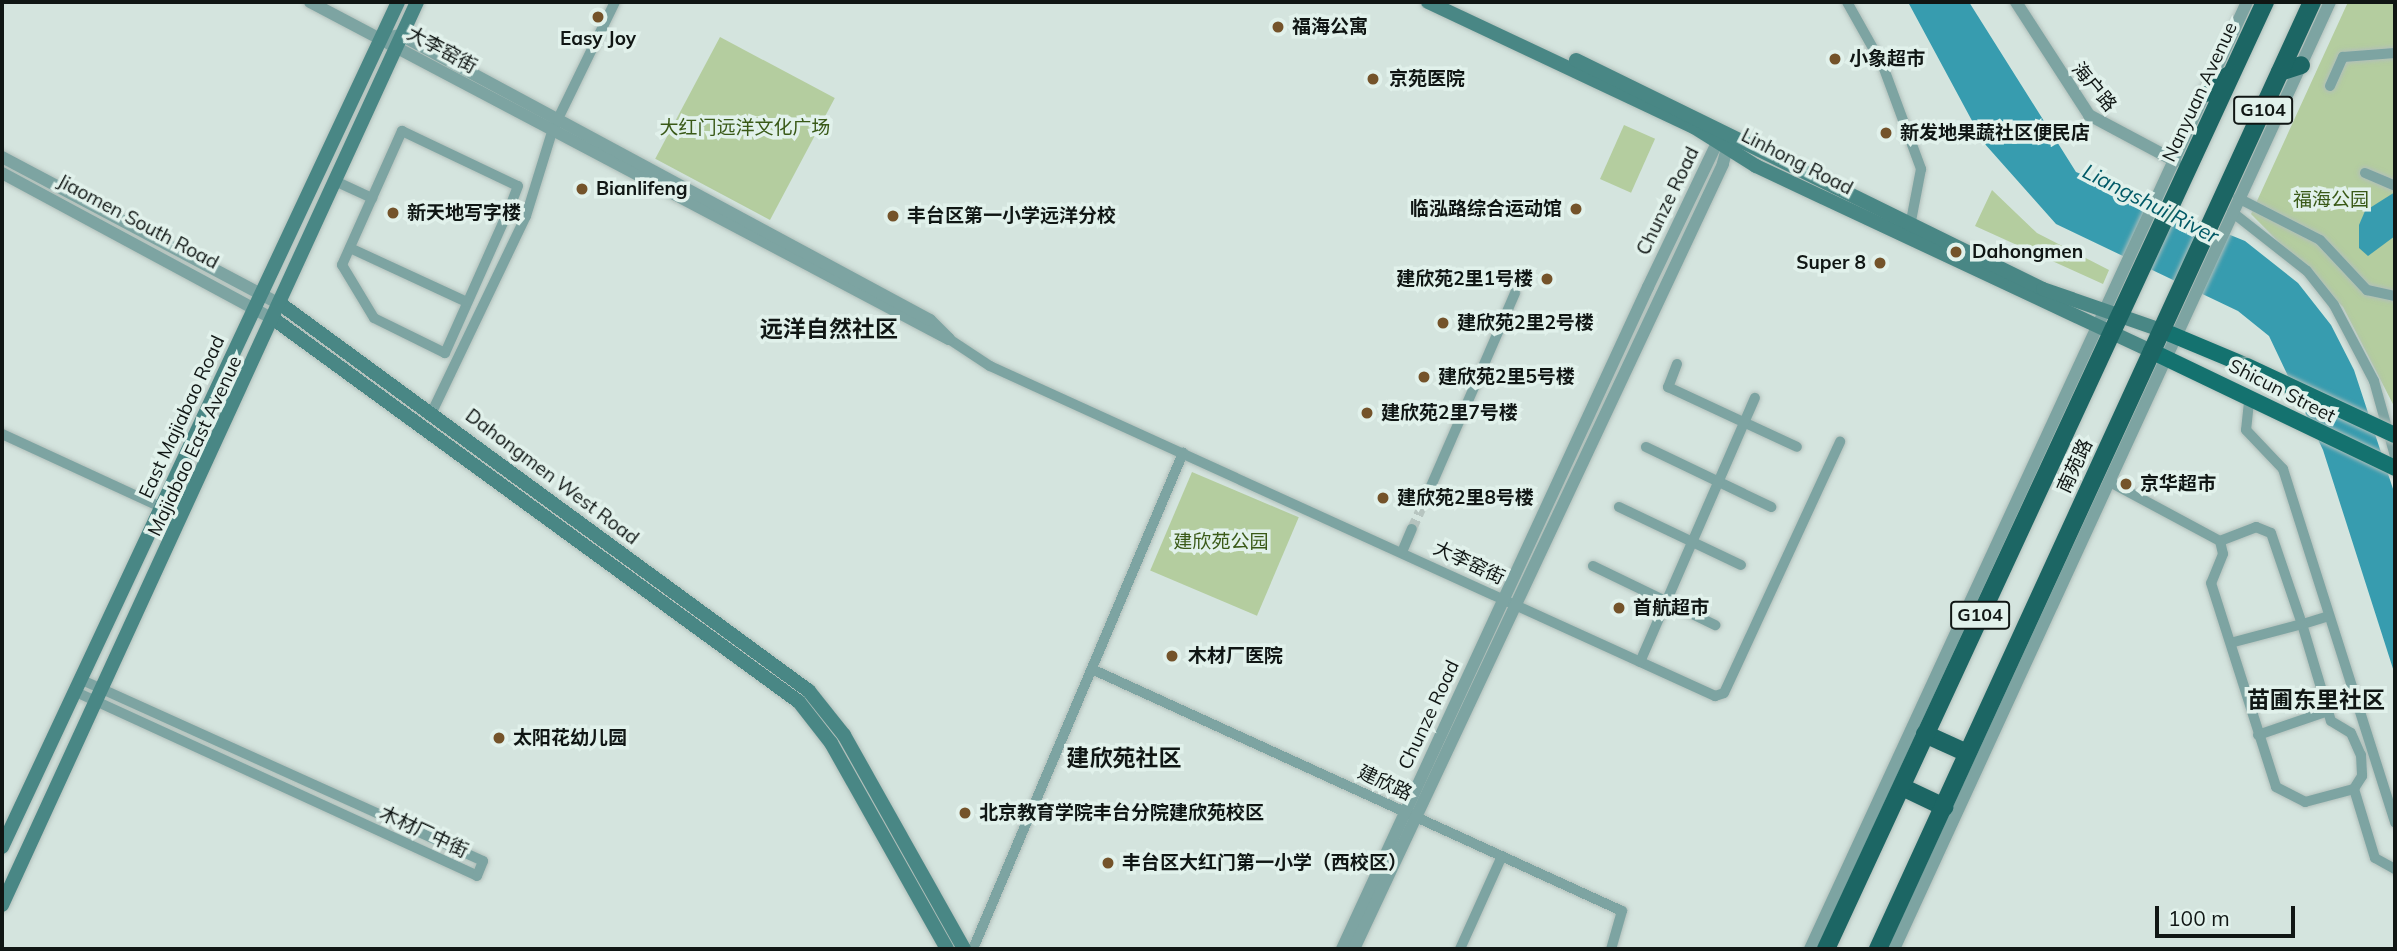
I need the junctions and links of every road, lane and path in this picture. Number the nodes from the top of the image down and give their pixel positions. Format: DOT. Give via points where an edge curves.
graph roads {
  1 [pos="310,2"];
  2 [pos="398,2"];
  3 [pos="417,2"];
  4 [pos="615,2"];
  5 [pos="1428,2"];
  6 [pos="1446,2"];
  7 [pos="1847,2"];
  8 [pos="2016,2"];
  9 [pos="2247,2"];
  10 [pos="2265,2"];
  11 [pos="2312,2"];
  12 [pos="2330,2"];
  13 [pos="380,38"];
  14 [pos="399,41"];
  15 [pos="2395,53"];
  16 [pos="2301,65"];
  17 [pos="2280,72"];
  18 [pos="2232,73"];
  19 [pos="2330,86"];
  20 [pos="2206,93"];
  21 [pos="2262,113"];
  22 [pos="554,126"];
  23 [pos="2269,132"];
  24 [pos="2186,135"];
  25 [pos="1725,143"];
  26 [pos="2196,152"];
  27 [pos="2,157"];
  28 [pos="2175,161"];
  29 [pos="2,173"];
  30 [pos="2365,173"];
  31 [pos="335,181"];
  32 [pos="2395,186"];
  33 [pos="2167,196"];
  34 [pos="372,198"];
  35 [pos="2238,198"];
  36 [pos="510,207"];
  37 [pos="2232,212"];
  38 [pos="526,216"];
  39 [pos="2220,222"];
  40 [pos="1910,226"];
  41 [pos="350,248"];
  42 [pos="263,290"];
  43 [pos="1515,293"];
  44 [pos="2395,296"];
  45 [pos="467,302"];
  46 [pos="282,305"];
  47 [pos="255,308"];
  48 [pos="275,320"];
  49 [pos="2108,322"];
  50 [pos="2168,332"];
  51 [pos="949,339"];
  52 [pos="2158,354"];
  53 [pos="1677,364"];
  54 [pos="1755,398"];
  55 [pos="2249,402"];
  56 [pos="432,412"];
  57 [pos="1745,423"];
  58 [pos="2,434"];
  59 [pos="2395,435"];
  60 [pos="1840,442"];
  61 [pos="1646,447"];
  62 [pos="1797,447"];
  63 [pos="1183,453"];
  64 [pos="2395,456"];
  65 [pos="2395,468"];
  66 [pos="1719,482"];
  67 [pos="2110,482"];
  68 [pos="1424,500"];
  69 [pos="161,507"];
  70 [pos="1619,507"];
  71 [pos="1771,507"];
  72 [pos="1412,529"];
  73 [pos="2220,541"];
  74 [pos="1693,542"];
  75 [pos="1402,552"];
  76 [pos="1741,565"];
  77 [pos="1592,566"];
  78 [pos="1666,602"];
  79 [pos="1509,603"];
  80 [pos="2329,616"];
  81 [pos="2302,624"];
  82 [pos="1715,625"];
  83 [pos="2234,642"];
  84 [pos="1640,662"];
  85 [pos="1096,671"];
  86 [pos="79,686"];
  87 [pos="99,695"];
  88 [pos="2328,711"];
  89 [pos="1925,734"];
  90 [pos="2258,735"];
  91 [pos="1967,753"];
  92 [pos="1902,787"];
  93 [pos="2354,789"];
  94 [pos="1944,807"];
  95 [pos="1409,814"];
  96 [pos="2395,822"];
  97 [pos="2,848"];
  98 [pos="1502,856"];
  99 [pos="2395,869"];
  100 [pos="2,905"];
  101 [pos="947,949"];
  102 [pos="964,949"];
  103 [pos="973,949"];
  104 [pos="1342,949"];
  105 [pos="1354,949"];
  106 [pos="1460,949"];
  107 [pos="1611,949"];
  108 [pos="1810,949"];
  109 [pos="1826,949"];
  110 [pos="1878,949"];
  111 [pos="1894,949"];
  1 -- 13 [label="street, 大李窑街"];
  2 -- 13 [label="main road, East Majiabao Road"];
  3 -- 14 [label="main road, Majiabao East Avenue"];
  4 -- 22 [label="street"];
  5 -- 25 [label="main road, Linhong Road"];
  6 -- 25 [label="main road, Linhong Road" via="1703,118"];
  7 -- 40 [label="street" via="1883,66 1922,169"];
  8 -- 28 [label="street, 海户路" via="2030,33 2089,115"];
  9 -- 20 [label="street"];
  10 -- 18 [label="highway, Nanyuan Avenue / G104"];
  11 -- 17 [label="highway, 南苑路 / G104"];
  12 -- 16 [label="street"];
  13 -- 14 [label="street, 大李窑街"];
  13 -- 42 [label="main road, East Majiabao Road"];
  14 -- 22 [label="street, 大李窑街"];
  14 -- 31 [label="main road, Majiabao East Avenue"];
  15 -- 19 [label="street" via="2358,51 2343,57"];
  16 -- 17 [label="highway"];
  16 -- 23 [label="street"];
  17 -- 21 [label="highway, 南苑路 / G104"];
  18 -- 20 [label="highway"];
  18 -- 26 [label="highway, Nanyuan Avenue / G104"];
  20 -- 24 [label="street"];
  21 -- 23 [label="highway"];
  21 -- 39 [label="highway, 南苑路 / G104"];
  22 -- 38 [label="street"];
  22 -- 51 [label="street, 大李窑街"];
  23 -- 35 [label="street"];
  24 -- 26 [label="highway"];
  24 -- 28 [label="street"];
  25 -- 40 [label="main road, Linhong Road"];
  25 -- 49 [label="main road, Linhong Road"];
  25 -- 79 [label="street, Chunze Road"];
  26 -- 33 [label="highway, Nanyuan Avenue / G104"];
  27 -- 42 [label="street, Dahongmen West Road"];
  28 -- 33 [label="street"];
  29 -- 47 [label="street, Jiaomen South Road"];
  30 -- 32 [label="street"];
  31 -- 34 [label="street"];
  31 -- 46 [label="main road, Majiabao East Avenue"];
  33 -- 49 [label="highway, 南苑路 / G104"];
  34 -- 36 [label="street" via="402,131 518,186"];
  34 -- 41 [label="street"];
  35 -- 37 [label="street"];
  35 -- 44 [label="street" via="2320,240 2367,289"];
  36 -- 38 [label="street"];
  36 -- 45 [label="street"];
  37 -- 39 [label="street"];
  37 -- 64 [label="street" via="2307,271 2334,305 2374,381"];
  38 -- 56 [label="street"];
  39 -- 50 [label="highway, 南苑路 / G104"];
  40 -- 49 [label="main road, Linhong Road"];
  41 -- 45 [label="street"];
  41 -- 45 [label="street" via="342,265 374,318 445,353"];
  42 -- 46 [label="street, Dahongmen West Road"];
  42 -- 47 [label="main road, East Majiabao Road"];
  43 -- 68 [label="street"];
  46 -- 48 [label="main road, Majiabao East Avenue"];
  46 -- 56 [label="main road, Dahongmen West Road"];
  47 -- 48 [label="street, Dahongmen West Road"];
  47 -- 69 [label="main road, East Majiabao Road"];
  48 -- 87 [label="main road, Majiabao East Avenue"];
  48 -- 101 [label="main road, Dahongmen West Road" via="799,702 831,743"];
  49 -- 50 [label="main road, Linhong Road"];
  49 -- 52 [label="main road, Linhong Road"];
  49 -- 89 [label="highway, 南苑路 / G104"];
  49 -- 108 [label="street"];
  50 -- 52 [label="highway, 南苑路 / G104"];
  50 -- 59 [label="main road, Shicun Street, bridge"];
  51 -- 63 [label="street, 大李窑街" via="990,366"];
  52 -- 55 [label="main road, Shicun Street"];
  52 -- 67 [label="street"];
  52 -- 91 [label="highway, 南苑路 / G104"];
  53 -- 57 [label="street" via="1668,387"];
  54 -- 57 [label="street"];
  55 -- 65 [label="main road, Shicun Street"];
  55 -- 80 [label="street" via="2246,430 2283,469"];
  56 -- 102 [label="main road, Dahongmen West Road" via="809,691 844,735"];
  57 -- 62 [label="street"];
  57 -- 66 [label="street"];
  58 -- 69 [label="street"];
  60 -- 84 [label="street, 大李窑街" via="1724,693 1715,696"];
  61 -- 66 [label="street"];
  63 -- 75 [label="street, 大李窑街"];
  63 -- 85 [label="street"];
  66 -- 71 [label="street"];
  66 -- 74 [label="street"];
  67 -- 73 [label="street"];
  67 -- 111 [label="street"];
  69 -- 86 [label="main road, East Majiabao Road"];
  70 -- 74 [label="street"];
  72 -- 75 [label="street"];
  73 -- 81 [label="street" via="2256,527 2271,533"];
  73 -- 83 [label="street" via="2223,554 2211,583"];
  74 -- 76 [label="street"];
  74 -- 78 [label="street"];
  75 -- 79 [label="street, 大李窑街"];
  77 -- 78 [label="street"];
  78 -- 82 [label="street"];
  78 -- 84 [label="street"];
  79 -- 84 [label="street, 大李窑街"];
  79 -- 95 [label="street, Chunze Road"];
  80 -- 81 [label="street"];
  80 -- 96 [label="street"];
  81 -- 83 [label="street"];
  81 -- 88 [label="street"];
  83 -- 90 [label="street"];
  85 -- 95 [label="street, 建欣路"];
  85 -- 103 [label="street"];
  86 -- 87 [label="street, 木材厂中街"];
  86 -- 97 [label="main road, East Majiabao Road"];
  87 -- 87 [label="street, 木材厂中街" via="477,876 484,861"];
  87 -- 100 [label="main road, Majiabao East Avenue"];
  88 -- 90 [label="street"];
  88 -- 93 [label="street" via="2351,733 2361,755 2362,776"];
  89 -- 91 [label="highway"];
  89 -- 92 [label="highway, 南苑路 / G104"];
  90 -- 93 [label="street" via="2276,787 2284,795 2305,802"];
  91 -- 94 [label="highway, 南苑路 / G104"];
  92 -- 94 [label="highway"];
  92 -- 109 [label="highway, 南苑路 / G104"];
  93 -- 99 [label="street" via="2375,858"];
  94 -- 110 [label="highway, 南苑路 / G104"];
  95 -- 98 [label="street, 建欣路"];
  95 -- 104 [label="street, Chunze Road"];
  95 -- 105 [label="street, Chunze Road"];
  98 -- 106 [label="street"];
  98 -- 107 [label="street, 建欣路" via="1622,911"];
}
